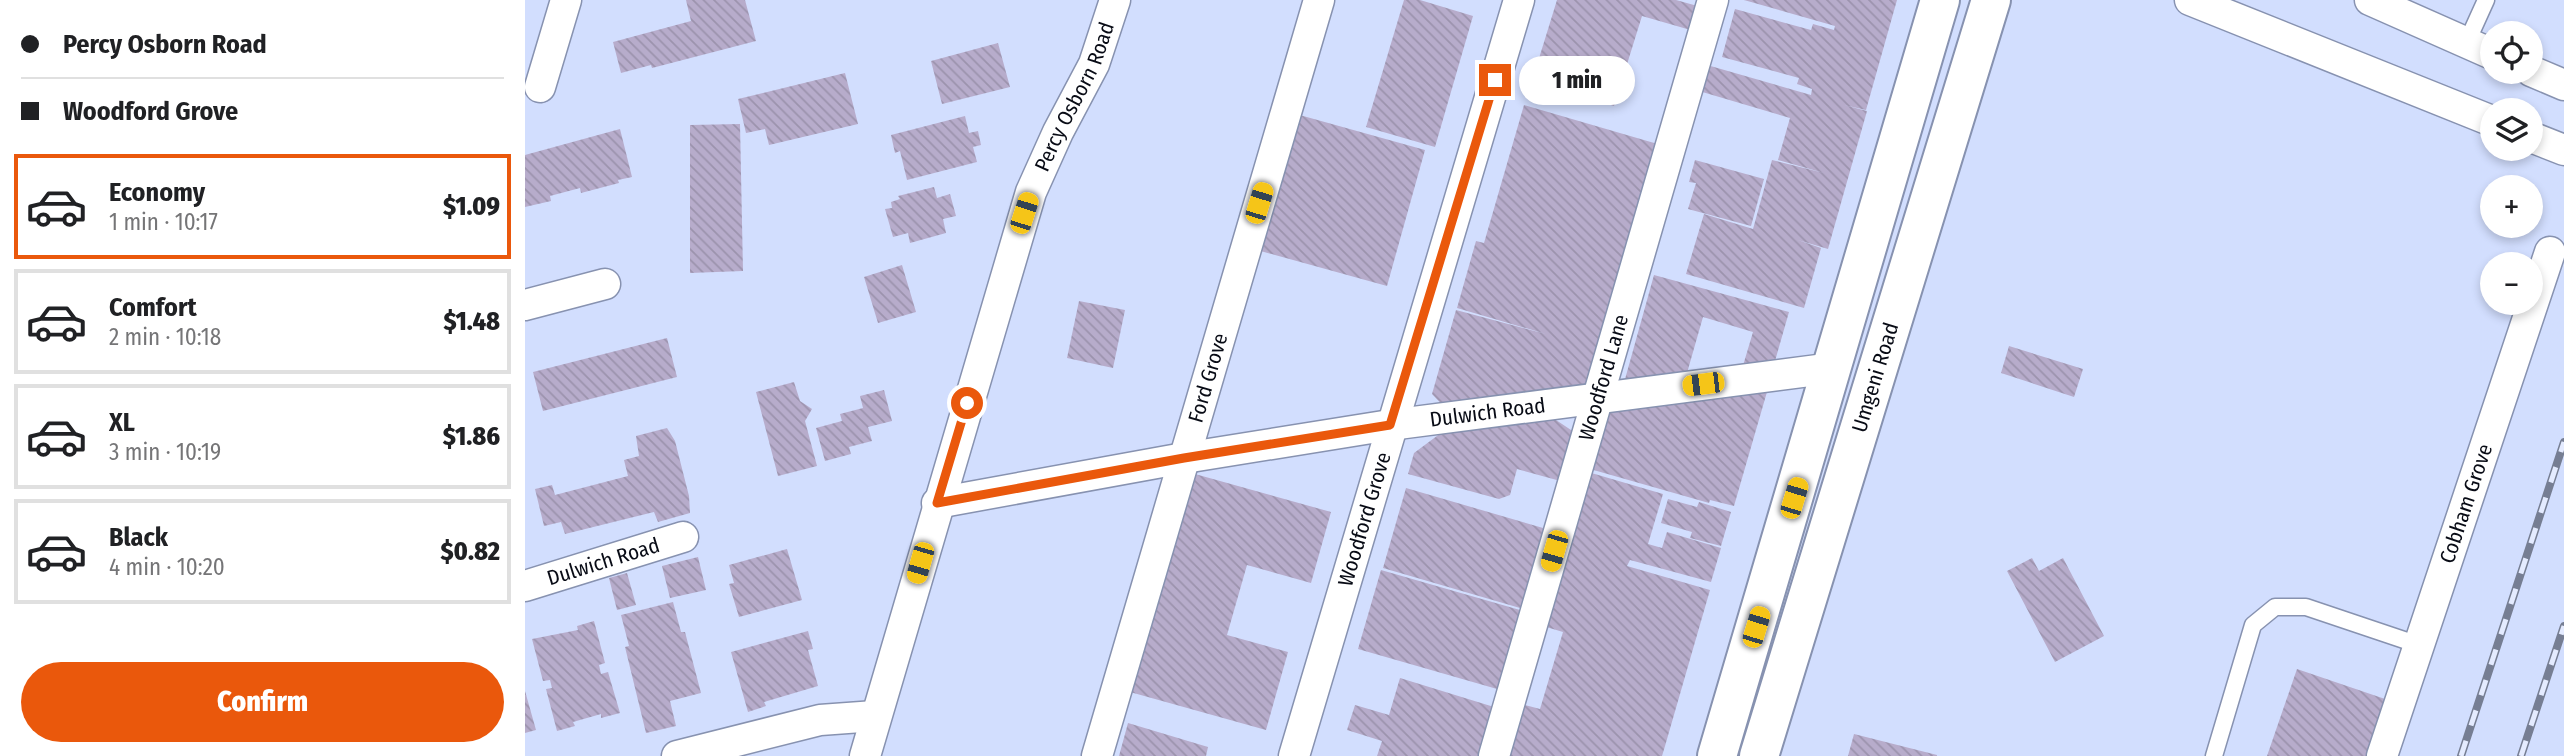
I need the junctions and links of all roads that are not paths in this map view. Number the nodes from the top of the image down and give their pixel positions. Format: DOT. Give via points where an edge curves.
graph roads {
  1 [pos="566,0"];
  2 [pos="1115,0"];
  3 [pos="1319,0"];
  4 [pos="1519,0"];
  5 [pos="1713,0"];
  6 [pos="1940,0"];
  7 [pos="1991,0"];
  8 [pos="2190,0"];
  9 [pos="2370,0"];
  10 [pos="2486,0"];
  11 [pos="2479,48"];
  12 [pos="2543,76"];
  13 [pos="2564,85"];
  14 [pos="540,87"];
  15 [pos="2480,116"];
  16 [pos="2543,142"];
  17 [pos="2564,150"];
  18 [pos="2550,252"];
  19 [pos="605,284"];
  20 [pos="525,305"];
  21 [pos="1833,369"];
  22 [pos="1600,397"];
  23 [pos="1390,425"];
  24 [pos="1184,458"];
  25 [pos="937,503"];
  26 [pos="683,537"];
  27 [pos="525,586"];
  28 [pos="2419,645"];
  29 [pos="875,716"];
  30 [pos="677,756"];
  31 [pos="865,756"];
  32 [pos="1097,756"];
  33 [pos="1294,756"];
  34 [pos="1494,756"];
  35 [pos="1717,756"];
  36 [pos="1759,756"];
  37 [pos="2214,756"];
  38 [pos="2382,756"];
  1 -- 14 [label="street"];
  2 -- 25 [label="street, Percy Osborn Road" via="1094,64 1031,192"];
  3 -- 24 [label="street, Ford Grove"];
  4 -- 23 [label="street, Woodford Grove"];
  5 -- 22 [label="street, Woodford Lane"];
  6 -- 21 [label="main road, Umgeni Road"];
  7 -- 36 [label="main road, Umgeni Road"];
  8 -- 15 [label="street"];
  9 -- 11 [label="street"];
  10 -- 11 [label="lane"];
  12 -- 13 [label="street"];
  16 -- 17 [label="street"];
  18 -- 28 [label="street, Cobham Grove"];
  19 -- 20 [label="street"];
  21 -- 22 [label="street, Dulwich Road"];
  21 -- 35 [label="main road, Umgeni Road"];
  22 -- 23 [label="street, Dulwich Road"];
  22 -- 34 [label="street, Woodford Lane"];
  23 -- 24 [label="street, Dulwich Road"];
  23 -- 33 [label="street, Woodford Grove"];
  24 -- 25 [label="street, Dulwich Road"];
  24 -- 32 [label="street, Ford Grove"];
  25 -- 29 [label="street, Percy Osborn Road"];
  26 -- 27 [label="street, Dulwich Road"];
  28 -- 37 [label="lane" via="2307,607 2275,607 2253,625"];
  28 -- 38 [label="street, Cobham Grove"];
  29 -- 30 [label="street" via="808,722"];
  29 -- 31 [label="street, Percy Osborn Road"];
}
